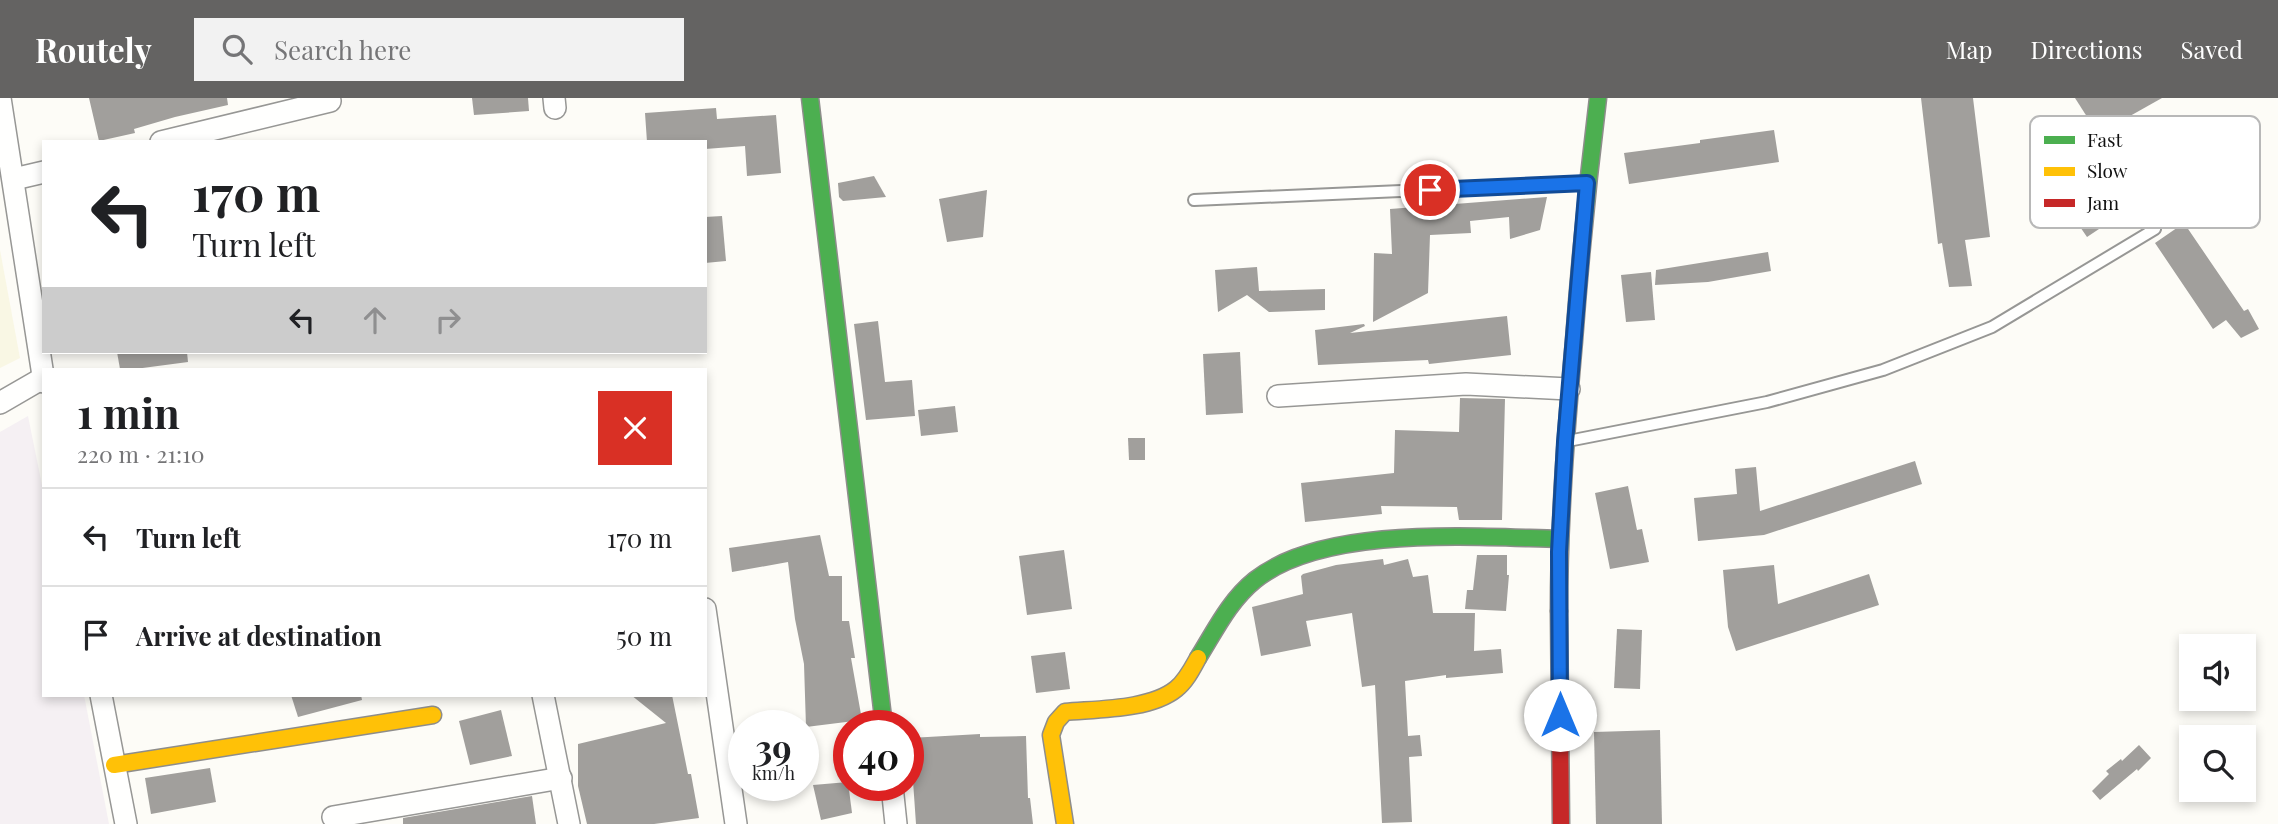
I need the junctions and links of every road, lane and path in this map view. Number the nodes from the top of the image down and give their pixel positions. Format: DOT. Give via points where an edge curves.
graph roads {
  1 [pos="1,98"];
  2 [pos="810,98"];
  3 [pos="1598,98"];
  4 [pos="330,101"];
  5 [pos="169,140"];
  6 [pos="42,172"];
  7 [pos="14,179"];
  8 [pos="1587,183"];
  9 [pos="1194,200"];
  10 [pos="2155,229"];
  11 [pos="38,301"];
  12 [pos="42,368"];
  13 [pos="42,381"];
  14 [pos="1570,388"];
  15 [pos="1278,396"];
  16 [pos="0,403"];
  17 [pos="1565,442"];
  18 [pos="1559,539"];
  19 [pos="707,623"];
  20 [pos="101,697"];
  21 [pos="543,697"];
  22 [pos="882,710"];
  23 [pos="433,715"];
  24 [pos="114,765"];
  25 [pos="561,778"];
  26 [pos="894,801"];
  27 [pos="333,817"];
  28 [pos="126,824"];
  29 [pos="569,824"];
  30 [pos="736,824"];
  31 [pos="896,824"];
  32 [pos="1065,824"];
  33 [pos="1561,824"];
  1 -- 7 [label="street"];
  2 -- 22 [label="street"];
  3 -- 8 [label="street"];
  4 -- 5 [label="street"];
  6 -- 7 [label="street"];
  7 -- 11 [label="street"];
  8 -- 9 [label="lane"];
  8 -- 14 [label="street"];
  10 -- 17 [label="lane" via="1992,327 1883,370 1767,402"];
  11 -- 12 [label="street"];
  13 -- 16 [label="street"];
  14 -- 15 [label="street" via="1466,384"];
  14 -- 17 [label="street"];
  17 -- 18 [label="street"];
  18 -- 32 [label="street" via="1395,538 1336,547 1265,574 1243,589 1172,692 1147,702 1065,712 1058,719 1051,735"];
  18 -- 33 [label="street"];
  19 -- 30 [label="street"];
  20 -- 24 [label="street"];
  21 -- 25 [label="street"];
  23 -- 24 [label="street"];
  24 -- 28 [label="street"];
  25 -- 27 [label="street"];
  25 -- 29 [label="street"];
  26 -- 31 [label="street"];
}
